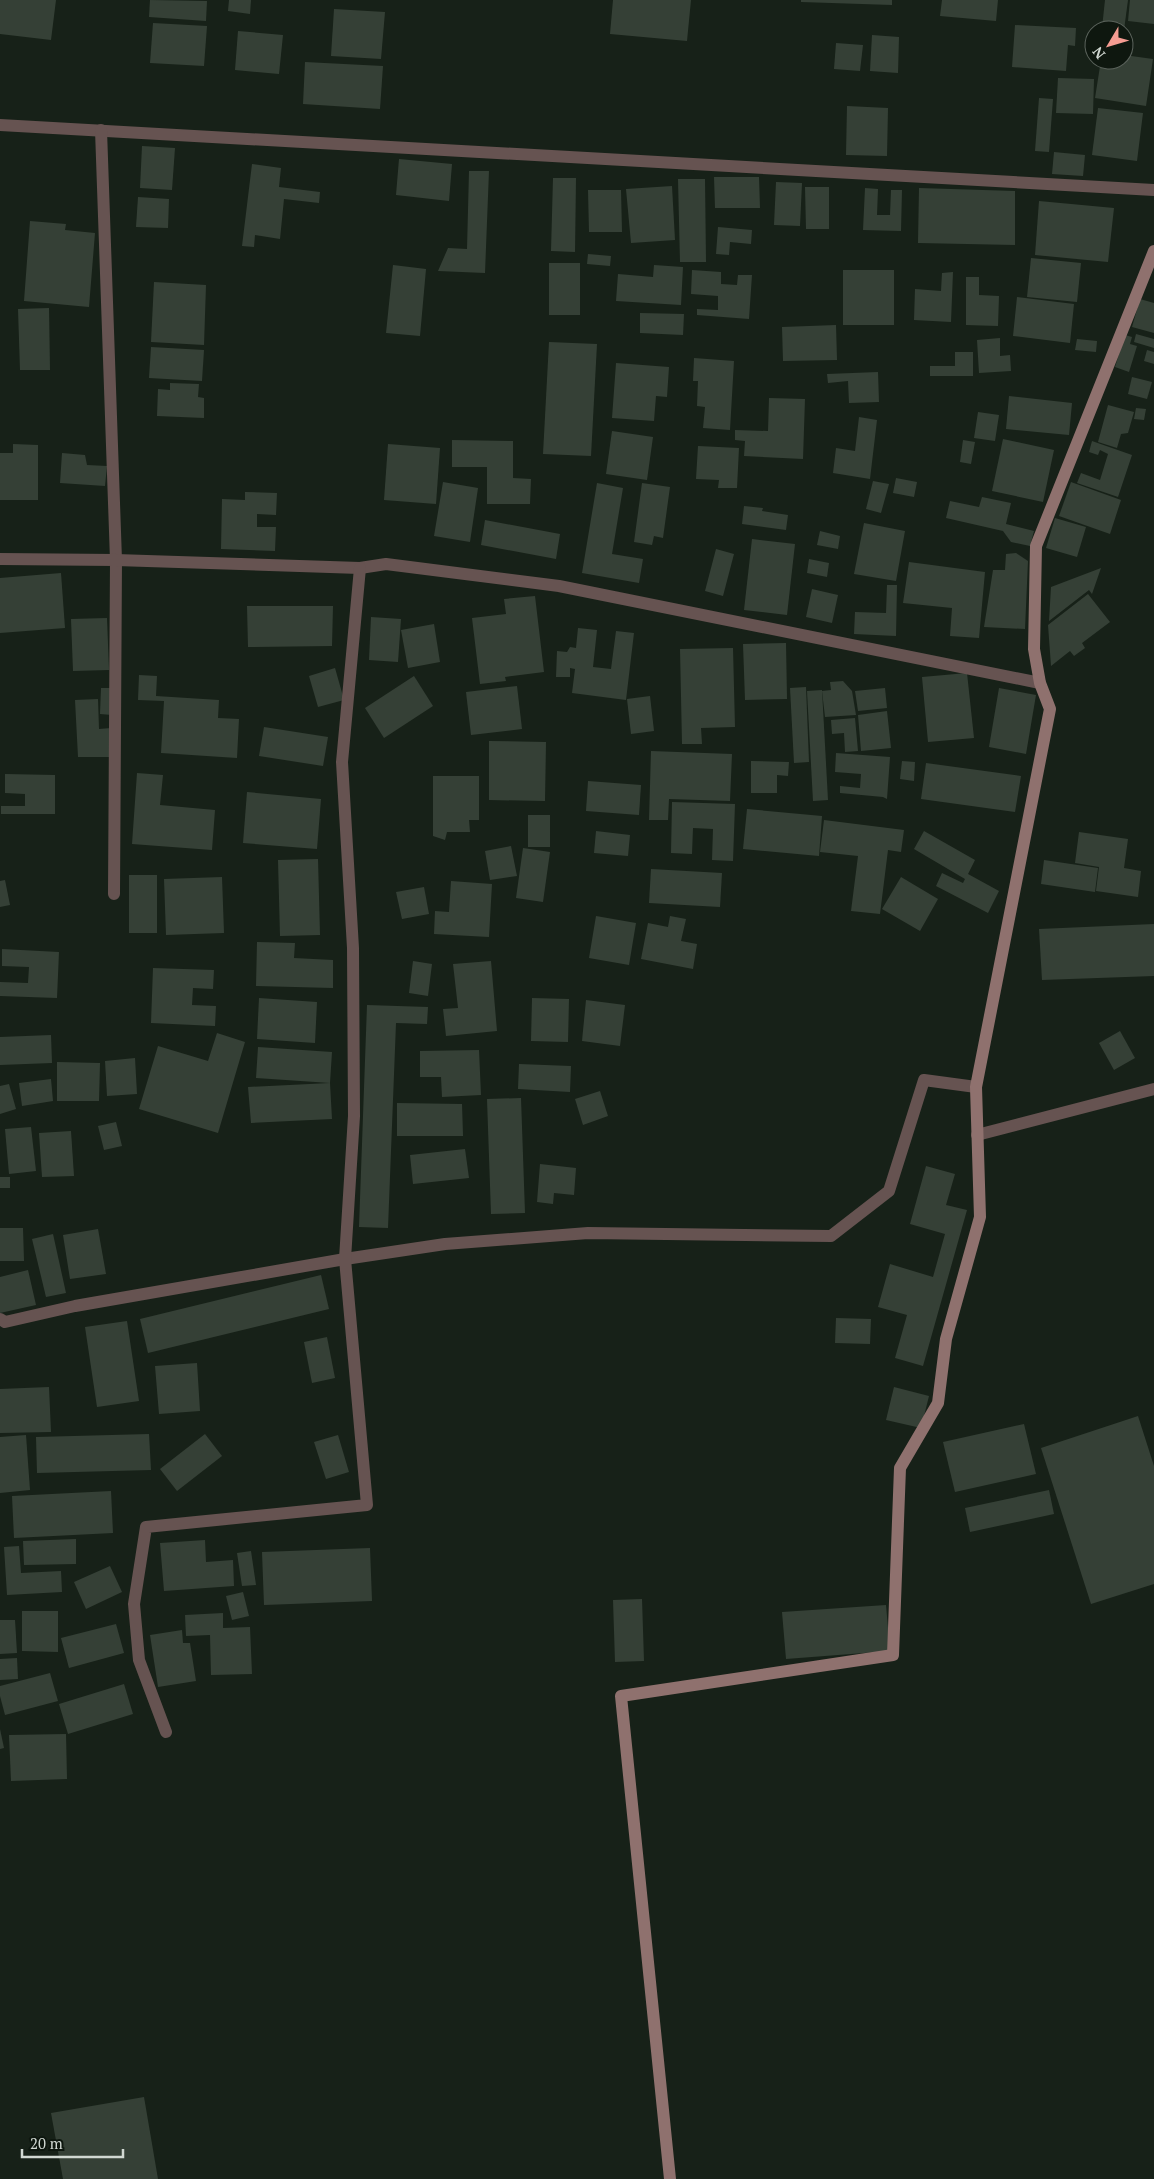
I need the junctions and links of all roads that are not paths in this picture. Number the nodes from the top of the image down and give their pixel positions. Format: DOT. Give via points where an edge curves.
graph roads {
  1 [pos="0,125"];
  2 [pos="101,130"];
  3 [pos="1154,190"];
  4 [pos="1154,252"];
  5 [pos="0,559"];
  6 [pos="116,560"];
  7 [pos="360,568"];
  8 [pos="1040,683"];
  9 [pos="114,894"];
  10 [pos="976,1087"];
  11 [pos="1154,1089"];
  12 [pos="977,1135"];
  13 [pos="345,1259"];
  14 [pos="0,1319"];
  15 [pos="166,1732"];
  16 [pos="670,2179"];
  1 -- 2 [label="street"];
  2 -- 3 [label="street"];
  2 -- 6 [label="street"];
  4 -- 8 [label="street" via="1036,546 1034,649"];
  5 -- 6 [label="street"];
  6 -- 7 [label="street"];
  6 -- 9 [label="street"];
  7 -- 8 [label="street" via="386,564 560,586"];
  7 -- 13 [label="street" via="342,762 354,948 354,1116"];
  8 -- 10 [label="street" via="1050,709"];
  10 -- 12 [label="street"];
  10 -- 13 [label="street" via="924,1080 888,1191 831,1236 588,1233 445,1244"];
  11 -- 12 [label="street"];
  12 -- 16 [label="street" via="980,1217 946,1339 938,1403 900,1468 893,1655 621,1696"];
  13 -- 14 [label="street" via="76,1306 6,1322"];
  13 -- 15 [label="street" via="366,1505 146,1527 134,1604 139,1660"];
}
